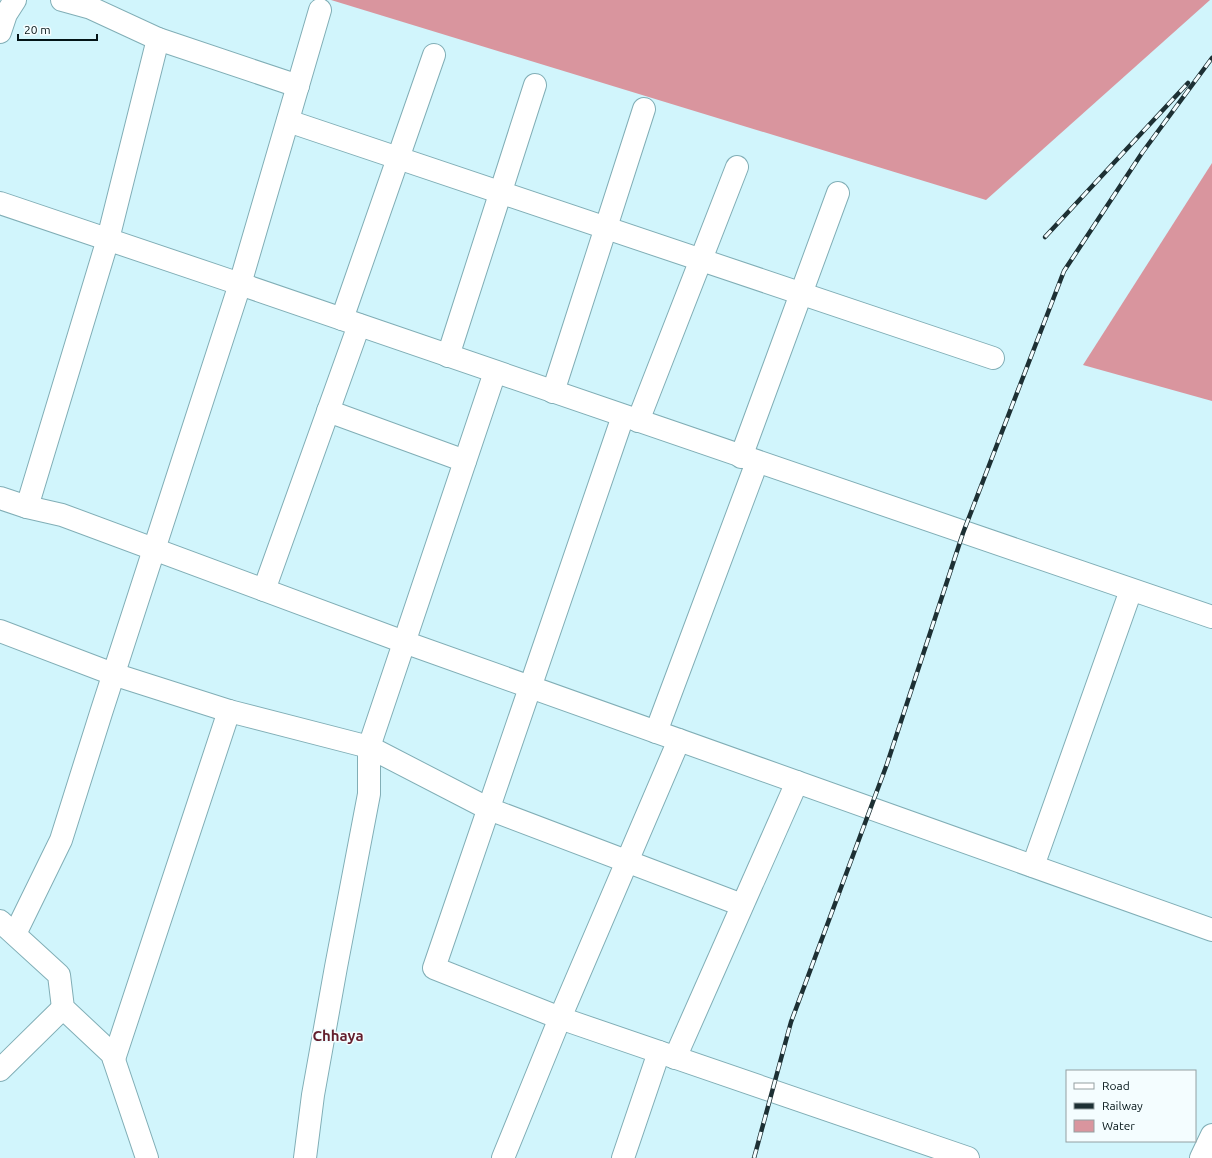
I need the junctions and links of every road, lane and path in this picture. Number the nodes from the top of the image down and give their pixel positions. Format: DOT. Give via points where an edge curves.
graph roads {
  1 [pos="15,0"];
  2 [pos="62,0"];
  3 [pos="320,10"];
  4 [pos="0,32"];
  5 [pos="158,38"];
  6 [pos="434,55"];
  7 [pos="535,85"];
  8 [pos="298,86"];
  9 [pos="644,109"];
  10 [pos="288,121"];
  11 [pos="398,158"];
  12 [pos="737,167"];
  13 [pos="501,193"];
  14 [pos="838,193"];
  15 [pos="0,203"];
  16 [pos="606,228"];
  17 [pos="108,239"];
  18 [pos="701,260"];
  19 [pos="240,284"];
  20 [pos="801,294"];
  21 [pos="351,322"];
  22 [pos="448,356"];
  23 [pos="993,358"];
  24 [pos="495,372"];
  25 [pos="553,392"];
  26 [pos="328,412"];
  27 [pos="631,418"];
  28 [pos="749,459"];
  29 [pos="465,461"];
  30 [pos="0,498"];
  31 [pos="27,507"];
  32 [pos="154,549"];
  33 [pos="264,590"];
  34 [pos="1131,590"];
  35 [pos="1212,617"];
  36 [pos="0,632"];
  37 [pos="404,642"];
  38 [pos="113,674"];
  39 [pos="530,687"];
  40 [pos="229,711"];
  41 [pos="656,732"];
  42 [pos="679,740"];
  43 [pos="369,746"];
  44 [pos="797,782"];
  45 [pos="489,809"];
  46 [pos="628,860"];
  47 [pos="1033,866"];
  48 [pos="742,905"];
  49 [pos="7,928"];
  50 [pos="1212,930"];
  51 [pos="63,1008"];
  52 [pos="560,1018"];
  53 [pos="667,1055"];
  54 [pos="114,1060"];
  55 [pos="0,1070"];
  56 [pos="1212,1135"];
  57 [pos="933,1152"];
  58 [pos="147,1158"];
  59 [pos="305,1158"];
  60 [pos="503,1158"];
  61 [pos="623,1158"];
  62 [pos="968,1158"];
  63 [pos="1201,1158"];
  1 -- 4 [label="street" via="6,14"];
  2 -- 5 [label="street" via="91,8"];
  3 -- 8 [label="street"];
  5 -- 8 [label="street"];
  5 -- 17 [label="street"];
  6 -- 11 [label="street"];
  7 -- 13 [label="street"];
  8 -- 10 [label="street"];
  9 -- 16 [label="street"];
  10 -- 11 [label="street"];
  10 -- 19 [label="street"];
  11 -- 13 [label="street"];
  11 -- 21 [label="street"];
  12 -- 18 [label="street"];
  13 -- 16 [label="street"];
  13 -- 22 [label="street"];
  14 -- 20 [label="street"];
  15 -- 17 [label="street"];
  16 -- 18 [label="street"];
  16 -- 25 [label="street"];
  17 -- 19 [label="street"];
  17 -- 31 [label="street"];
  18 -- 20 [label="street"];
  18 -- 27 [label="street"];
  19 -- 21 [label="street"];
  19 -- 32 [label="street"];
  20 -- 23 [label="street"];
  20 -- 28 [label="street"];
  21 -- 22 [label="street"];
  21 -- 26 [label="street"];
  22 -- 24 [label="street"];
  24 -- 25 [label="street"];
  24 -- 29 [label="street"];
  25 -- 27 [label="street"];
  26 -- 29 [label="street"];
  26 -- 33 [label="street"];
  27 -- 28 [label="street"];
  27 -- 39 [label="street"];
  28 -- 34 [label="street"];
  28 -- 41 [label="street"];
  29 -- 37 [label="street"];
  30 -- 31 [label="street"];
  31 -- 32 [label="street" via="62,515"];
  32 -- 33 [label="street"];
  32 -- 38 [label="street"];
  33 -- 37 [label="street"];
  34 -- 35 [label="street"];
  34 -- 47 [label="street"];
  36 -- 38 [label="street"];
  37 -- 39 [label="street"];
  37 -- 43 [label="street"];
  38 -- 40 [label="street"];
  38 -- 49 [label="street" via="61,840"];
  39 -- 41 [label="street"];
  39 -- 45 [label="street"];
  40 -- 43 [label="street"];
  40 -- 54 [label="street"];
  41 -- 42 [label="street"];
  42 -- 44 [label="street"];
  42 -- 46 [label="street"];
  43 -- 45 [label="street"];
  43 -- 59 [label="street" via="369,794 336,967"];
  44 -- 47 [label="street"];
  44 -- 48 [label="street"];
  45 -- 46 [label="street"];
  45 -- 52 [label="street" via="434,968"];
  46 -- 48 [label="street"];
  46 -- 52 [label="street"];
  47 -- 50 [label="street"];
  48 -- 53 [label="street"];
  49 -- 51 [label="street" via="59,975"];
  51 -- 54 [label="street" via="112,1054"];
  51 -- 55 [label="street"];
  52 -- 53 [label="street"];
  52 -- 60 [label="street"];
  53 -- 57 [label="street"];
  53 -- 61 [label="street"];
  54 -- 58 [label="street"];
  56 -- 63 [label="street"];
  57 -- 62 [label="street"];
}
